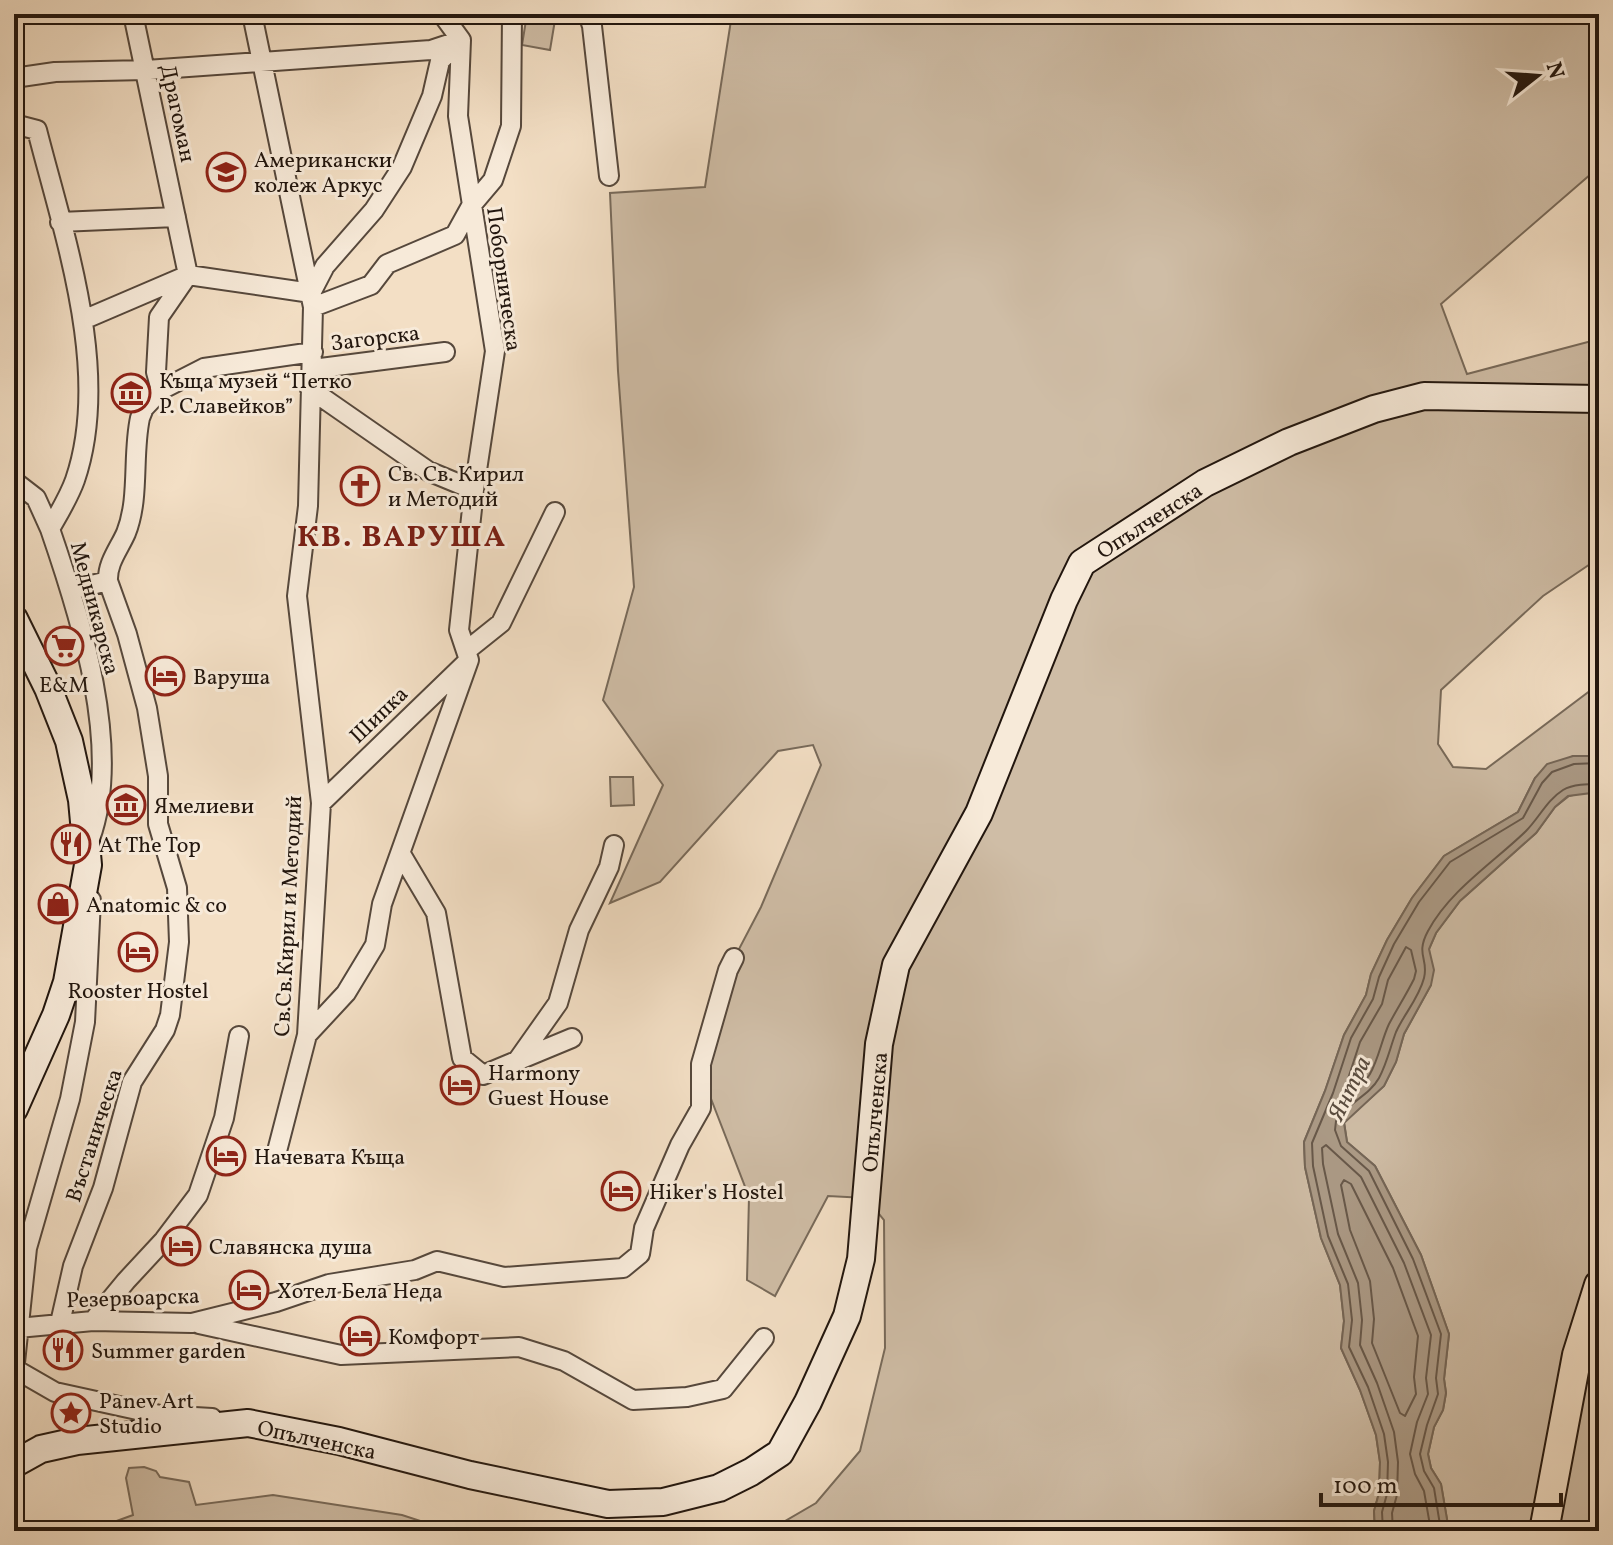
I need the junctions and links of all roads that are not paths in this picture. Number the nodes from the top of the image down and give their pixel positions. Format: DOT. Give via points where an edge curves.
graph roads {
  1 [pos="133,14"];
  2 [pos="252,14"];
  3 [pos="442,14"];
  4 [pos="512,14"];
  5 [pos="588,14"];
  6 [pos="461,40"];
  7 [pos="262,62"];
  8 [pos="146,70"];
  9 [pos="14,78"];
  10 [pos="14,124"];
  11 [pos="609,176"];
  12 [pos="471,206"];
  13 [pos="176,217"];
  14 [pos="60,222"];
  15 [pos="188,275"];
  16 [pos="312,300"];
  17 [pos="83,320"];
  18 [pos="445,352"];
  19 [pos="313,361"];
  20 [pos="310,389"];
  21 [pos="161,390"];
  22 [pos="1599,399"];
  23 [pos="14,481"];
  24 [pos="474,490"];
  25 [pos="555,512"];
  26 [pos="50,529"];
  27 [pos="108,581"];
  28 [pos="71,590"];
  29 [pos="14,619"];
  30 [pos="467,656"];
  31 [pos="321,803"];
  32 [pos="614,845"];
  33 [pos="401,854"];
  34 [pos="88,855"];
  35 [pos="734,958"];
  36 [pos="307,1035"];
  37 [pos="239,1036"];
  38 [pos="572,1038"];
  39 [pos="517,1061"];
  40 [pos="14,1109"];
  41 [pos="276,1155"];
  42 [pos="1599,1285"];
  43 [pos="18,1321"];
  44 [pos="93,1321"];
  45 [pos="60,1323"];
  46 [pos="192,1323"];
  47 [pos="764,1338"];
  48 [pos="15,1370"];
  49 [pos="248,1423"];
  50 [pos="14,1464"];
  51 [pos="1544,1531"];
  1 -- 8 [label="street, Драгоман"];
  2 -- 7 [label="street, Св.Св.Кирил и Методий"];
  3 -- 6 [label="street"];
  4 -- 12 [label="street" via="511,126 493,180"];
  5 -- 11 [label="street"];
  6 -- 7 [label="street" via="431,50"];
  6 -- 12 [label="street, Поборническа" via="458,116"];
  6 -- 16 [label="street" via="440,61 432,96 402,167 374,210 325,266"];
  7 -- 8 [label="street"];
  7 -- 16 [label="street, Св.Св.Кирил и Методий"];
  8 -- 9 [label="street"];
  8 -- 13 [label="street, Драгоман"];
  10 -- 14 [label="street, Медникарска" via="37,130"];
  12 -- 16 [label="street" via="455,235 387,264 371,285"];
  12 -- 24 [label="street, Поборническа" via="495,351"];
  13 -- 14 [label="street"];
  13 -- 15 [label="street, Драгоман"];
  14 -- 17 [label="street, Медникарска"];
  15 -- 16 [label="street"];
  15 -- 17 [label="street"];
  15 -- 21 [label="street" via="159,317 156,372"];
  16 -- 19 [label="street, Св.Св.Кирил и Методий"];
  17 -- 26 [label="street, Медникарска" via="84,441 75,481"];
  18 -- 19 [label="street, Загорска"];
  19 -- 20 [label="street, Св.Св.Кирил и Методий"];
  19 -- 21 [label="street, Загорска" via="204,368"];
  20 -- 24 [label="street" via="428,471"];
  20 -- 31 [label="street, Св.Св.Кирил и Методий" via="308,506 297,596"];
  21 -- 27 [label="street" via="140,418 131,513"];
  22 -- 49 [label="street, Опълченска" via="1424,396 1374,409 1205,483 1082,563 979,813 896,965 879,1044 861,1259 847,1316 780,1453 719,1488 663,1502 608,1504"];
  23 -- 26 [label="street" via="36,498"];
  24 -- 30 [label="street, Поборническа" via="459,630"];
  25 -- 30 [label="street" via="501,623"];
  26 -- 28 [label="street, Медникарска"];
  27 -- 28 [label="street"];
  27 -- 45 [label="street, Въстаническа" via="152,732 158,824 177,888 179,942 168,1022 132,1082"];
  28 -- 34 [label="street, Медникарска" via="101,746 102,789"];
  29 -- 34 [label="street" via="69,741"];
  30 -- 31 [label="street, Шипка"];
  30 -- 33 [label="street, Поборническа"];
  31 -- 36 [label="street, Св.Св.Кирил и Методий"];
  32 -- 39 [label="street" via="579,930 558,1003"];
  33 -- 36 [label="street, Поборническа" via="382,904 375,945 346,993"];
  33 -- 39 [label="street" via="436,913 462,1058 483,1075"];
  34 -- 40 [label="street" via="67,982"];
  34 -- 43 [label="street, Медникарска" via="85,1022 70,1099 33,1223"];
  35 -- 46 [label="street, Резервоарска" via="701,1064 701,1108 644,1228 640,1254 623,1268 504,1277 437,1261 415,1270 329,1284"];
  36 -- 41 [label="street, Св.Св.Кирил и Методий"];
  37 -- 44 [label="street" via="224,1118 198,1195"];
  38 -- 39 [label="street"];
  42 -- 51 [label="main road" via="1577,1355"];
  43 -- 45 [label="street, Резервоарска"];
  43 -- 48 [label="street, Медникарска"];
  44 -- 45 [label="street, Резервоарска"];
  44 -- 46 [label="street, Резервоарска"];
  46 -- 47 [label="street" via="341,1355 519,1347 564,1361 633,1400 723,1389"];
  48 -- 49 [label="street" via="55,1392 160,1415"];
  49 -- 50 [label="street, Опълченска" via="77,1441 41,1449"];
}
